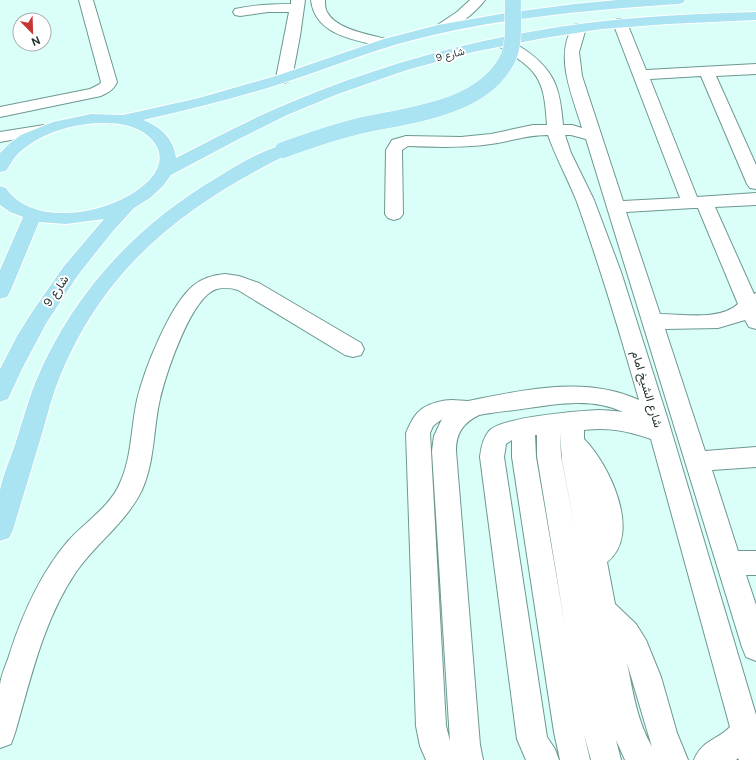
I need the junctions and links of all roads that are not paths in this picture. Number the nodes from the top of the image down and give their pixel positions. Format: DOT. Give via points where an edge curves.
graph roads {
  1 [pos="86,0"];
  2 [pos="318,0"];
  3 [pos="478,0"];
  4 [pos="513,0"];
  5 [pos="667,0"];
  6 [pos="678,0"];
  7 [pos="297,4"];
  8 [pos="240,12"];
  9 [pos="756,16"];
  10 [pos="620,23"];
  11 [pos="579,28"];
  12 [pos="441,29"];
  13 [pos="502,42"];
  14 [pos="386,43"];
  15 [pos="756,69"];
  16 [pos="706,71"];
  17 [pos="640,75"];
  18 [pos="284,78"];
  19 [pos="0,112"];
  20 [pos="124,120"];
  21 [pos="44,130"];
  22 [pos="555,130"];
  23 [pos="1,133"];
  24 [pos="592,136"];
  25 [pos="0,167"];
  26 [pos="166,171"];
  27 [pos="756,184"];
  28 [pos="0,192"];
  29 [pos="756,199"];
  30 [pos="130,203"];
  31 [pos="698,203"];
  32 [pos="615,207"];
  33 [pos="33,214"];
  34 [pos="394,214"];
  35 [pos="0,292"];
  36 [pos="754,310"];
  37 [pos="651,322"];
  38 [pos="353,349"];
  39 [pos="0,393"];
  40 [pos="467,410"];
  41 [pos="658,426"];
  42 [pos="554,429"];
  43 [pos="756,457"];
  44 [pos="696,461"];
  45 [pos="0,530"];
  46 [pos="728,563"];
  47 [pos="756,563"];
  48 [pos="603,611"];
  49 [pos="756,647"];
  50 [pos="0,734"];
  51 [pos="750,751"];
  52 [pos="444,760"];
  53 [pos="468,760"];
  54 [pos="544,760"];
  55 [pos="575,760"];
  56 [pos="606,760"];
  57 [pos="642,760"];
  58 [pos="673,760"];
  59 [pos="709,760"];
  1 -- 19 [label="street" via="109,82 107,87 95,93"];
  2 -- 14 [label="street" via="319,14 332,26"];
  3 -- 12 [label="street"];
  4 -- 45 [label="main road, bridge" via="511,44 507,62 494,79 473,94 433,110 358,126 283,150 212,186 168,217 128,253 93,296 50,373"];
  5 -- 6 [label="main road"];
  5 -- 12 [label="main road" via="558,9"];
  7 -- 8 [label="street"];
  7 -- 18 [label="street"];
  9 -- 10 [label="main road, شارع 9"];
  10 -- 11 [label="main road, شارع 9"];
  10 -- 17 [label="street"];
  11 -- 13 [label="main road, شارع 9"];
  11 -- 24 [label="street, شارع الشيخ امام" via="571,51 572,68"];
  12 -- 14 [label="main road"];
  13 -- 22 [label="street, شارع الشيخ امام" via="528,58 546,78 552,92"];
  13 -- 26 [label="main road, شارع 9" via="428,59 331,91 253,125"];
  14 -- 18 [label="main road"];
  15 -- 16 [label="street"];
  16 -- 17 [label="street"];
  16 -- 27 [label="street"];
  17 -- 31 [label="street"];
  18 -- 20 [label="main road"];
  20 -- 21 [label="main road" via="84,119"];
  20 -- 26 [label="main road" via="146,127 162,138 169,154"];
  21 -- 23 [label="street"];
  21 -- 25 [label="main road" via="14,148"];
  22 -- 24 [label="street" via="572,130"];
  22 -- 34 [label="street" via="525,131 491,139 461,142 402,142 394,150"];
  22 -- 41 [label="street, شارع الشيخ امام" via="585,200 611,272"];
  24 -- 32 [label="street, شارع الشيخ امام"];
  26 -- 30 [label="main road" via="152,188"];
  28 -- 33 [label="main road" via="6,201"];
  29 -- 31 [label="street"];
  30 -- 33 [label="main road" via="89,216 59,218"];
  30 -- 39 [label="main road, شارع 9" via="83,253 62,282 22,346"];
  31 -- 32 [label="street"];
  31 -- 36 [label="street"];
  32 -- 37 [label="street, شارع الشيخ امام"];
  33 -- 35 [label="main road"];
  36 -- 37 [label="street" via="715,321"];
  37 -- 44 [label="street, شارع الشيخ امام"];
  38 -- 50 [label="street" via="240,282 218,282 198,291 180,320 158,370 149,398 141,458 134,480 118,507 74,554 48,593 30,636"];
  40 -- 41 [label="street" via="483,405 581,394 601,396 634,406"];
  40 -- 52 [label="street" via="450,408 435,411 423,420 418,433 431,726 435,746"];
  40 -- 53 [label="street" via="450,424 444,444"];
  41 -- 42 [label="street" via="599,419"];
  41 -- 51 [label="street, شارع الشيخ امام"];
  42 -- 48 [label="street" via="575,465"];
  42 -- 54 [label="street" via="511,429 497,438 492,457 532,739"];
  42 -- 55 [label="street" via="524,457"];
  42 -- 56 [label="street" via="549,456 596,721"];
  43 -- 44 [label="street"];
  44 -- 46 [label="street, شارع الشيخ امام"];
  46 -- 47 [label="street"];
  46 -- 49 [label="street, شارع الشيخ امام"];
  48 -- 57 [label="street" via="626,727"];
  48 -- 58 [label="street" via="621,628 636,649 659,727"];
  51 -- 59 [label="street" via="736,742"];
}
